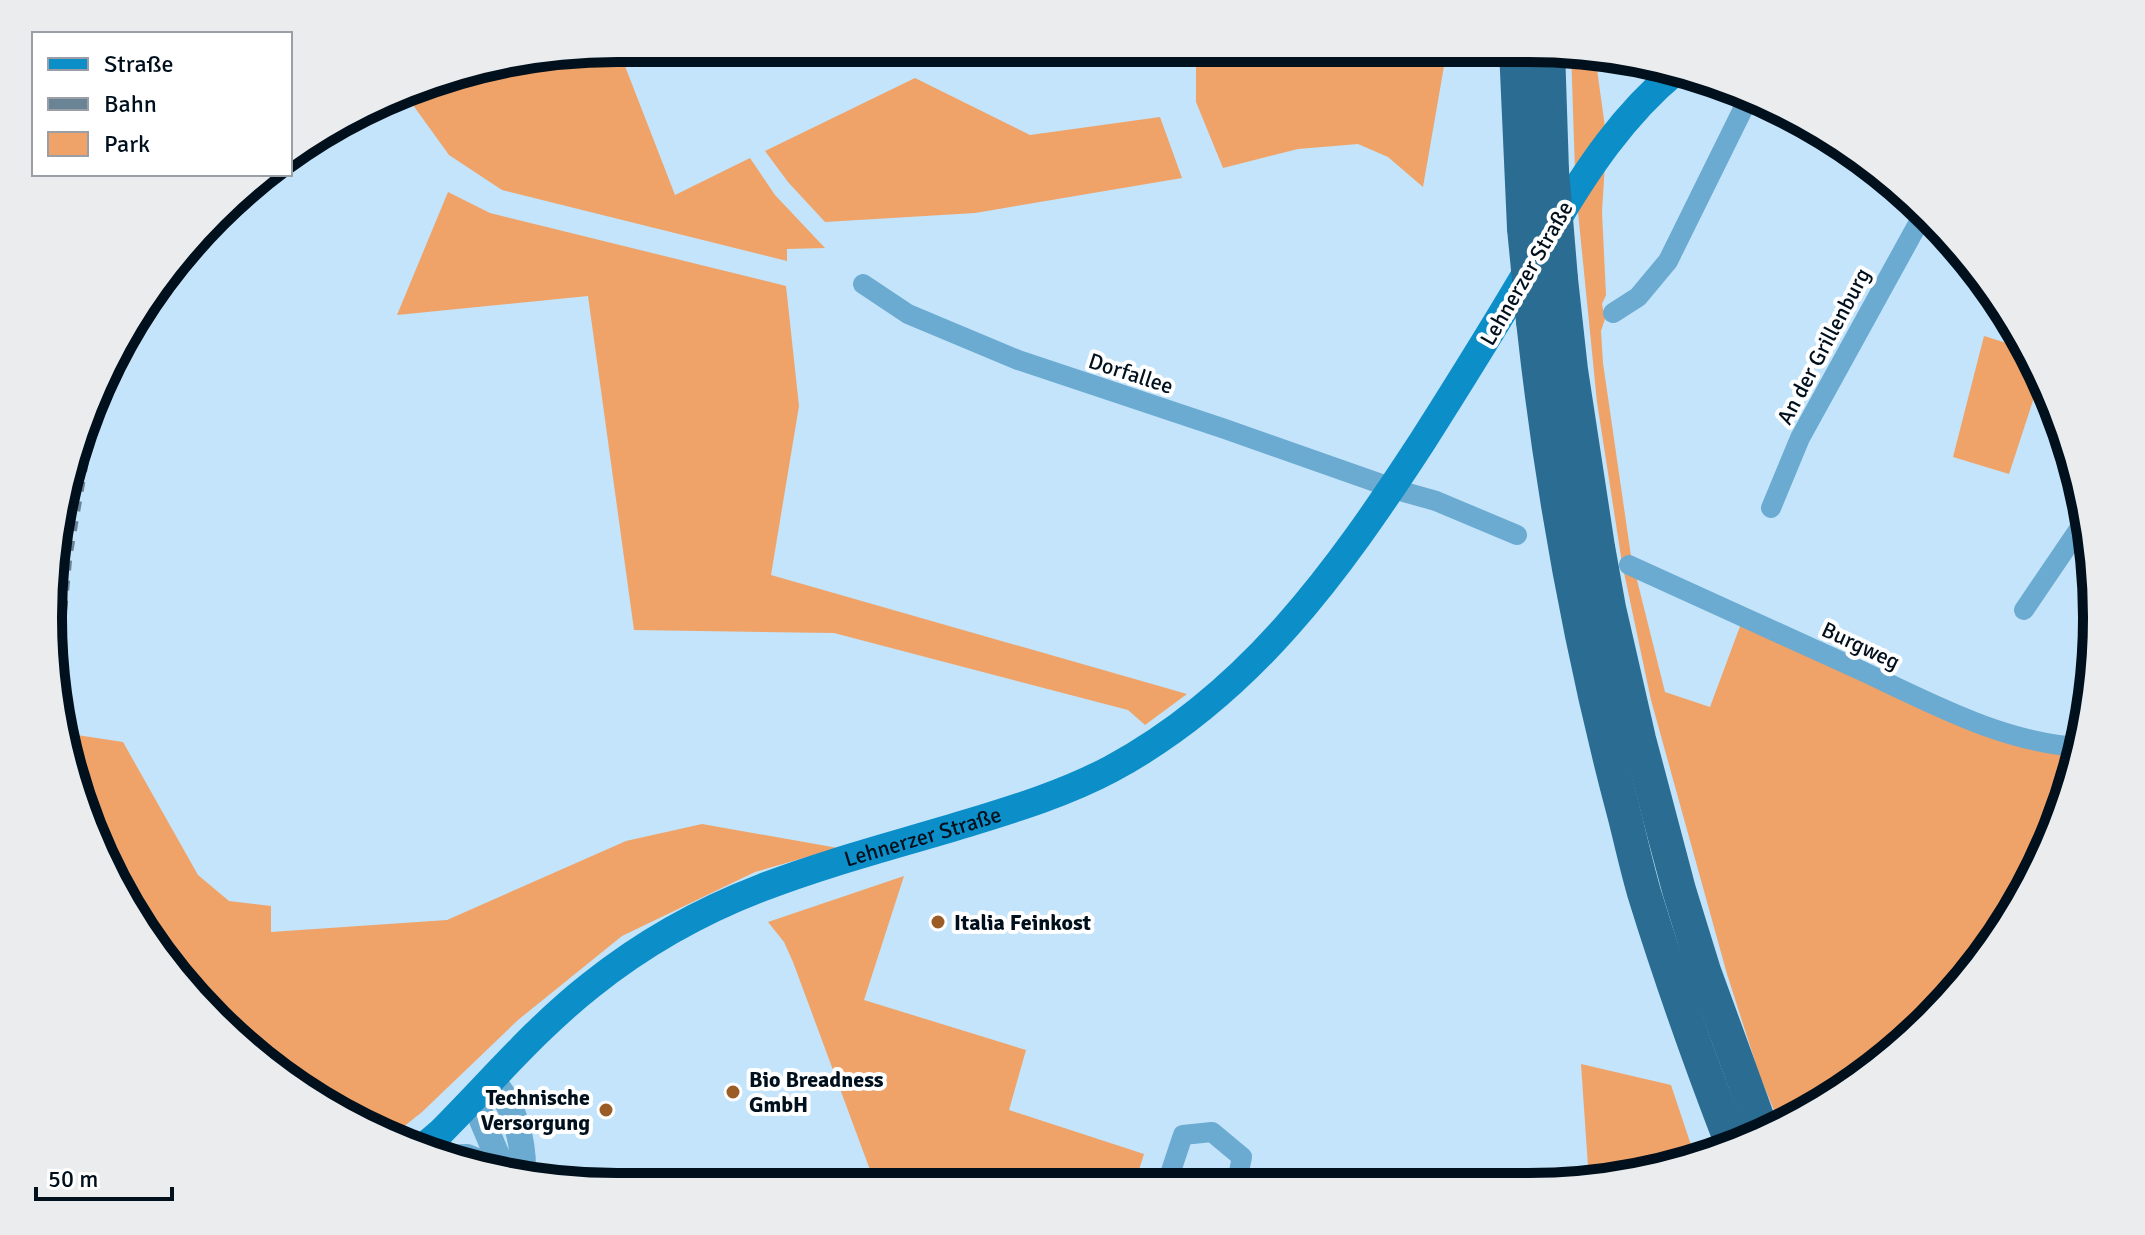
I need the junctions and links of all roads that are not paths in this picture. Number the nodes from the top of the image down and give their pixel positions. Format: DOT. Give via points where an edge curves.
graph roads {
  1 [pos="1517,62"];
  2 [pos="1548,63"];
  3 [pos="1667,80"];
  4 [pos="1745,106"];
  5 [pos="1918,223"];
  6 [pos="863,284"];
  7 [pos="1613,313"];
  8 [pos="1392,487"];
  9 [pos="1771,508"];
  10 [pos="2076,533"];
  11 [pos="1517,535"];
  12 [pos="1629,565"];
  13 [pos="2024,610"];
  14 [pos="2067,746"];
  15 [pos="484,1089"];
  16 [pos="1759,1122"];
  17 [pos="1729,1135"];
  18 [pos="431,1141"];
  19 [pos="497,1159"];
  20 [pos="522,1164"];
  21 [pos="1170,1173"];
  22 [pos="1239,1173"];
  1 -- 17 [label="highway, bridge" via="1533,321 1577,612 1644,893"];
  2 -- 16 [label="highway, bridge" via="1552,171 1571,370 1609,608 1679,890"];
  3 -- 8 [label="main road, Lehnerzer Straße" via="1626,120 1580,181 1492,334"];
  4 -- 7 [label="street" via="1668,261 1638,297"];
  5 -- 9 [label="street, An der Grillenburg" via="1800,438"];
  6 -- 8 [label="street, Dorfallee" via="908,314 1018,360"];
  8 -- 11 [label="street"];
  8 -- 15 [label="main road, Lehnerzer Straße" via="1332,574 1274,642 1207,705 1160,738 1078,785 718,907 592,984"];
  10 -- 13 [label="street"];
  12 -- 14 [label="street, Burgweg" via="1947,710 2012,735"];
  15 -- 18 [label="main road, Lehnerzer Straße"];
  15 -- 19 [label="street" via="482,1120"];
  15 -- 20 [label="street" via="502,1091 519,1137"];
  21 -- 22 [label="street" via="1183,1135 1212,1132 1242,1157"];
}
